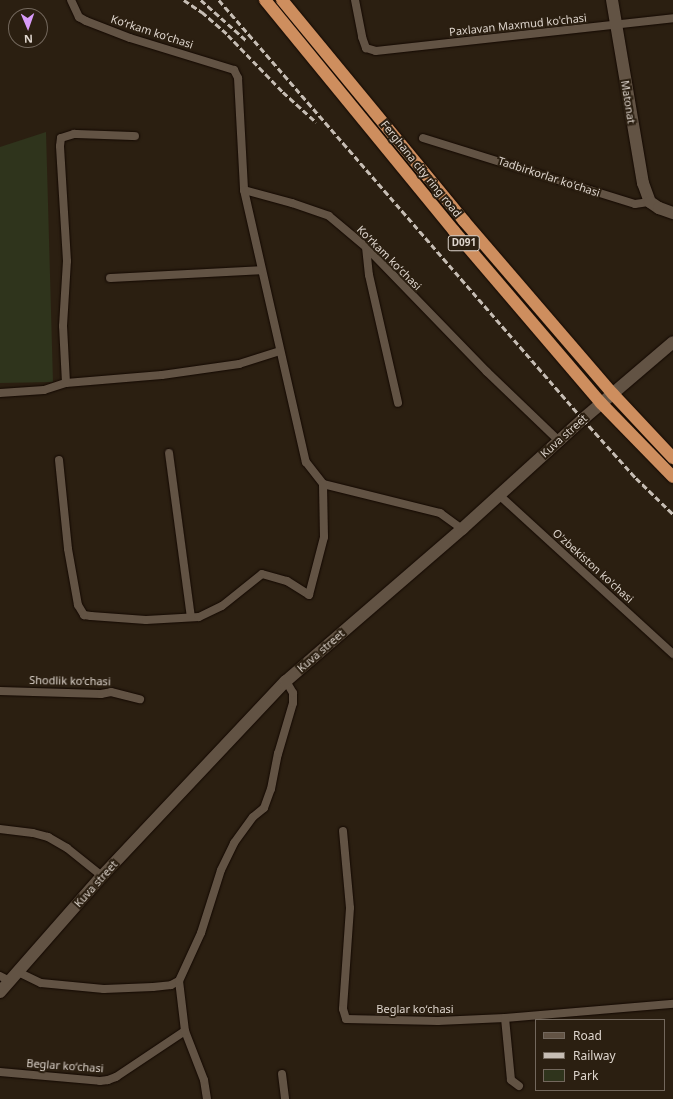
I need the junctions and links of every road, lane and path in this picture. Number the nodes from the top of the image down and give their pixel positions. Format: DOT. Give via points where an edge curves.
graph roads {
  1 [pos="71,0"];
  2 [pos="265,0"];
  3 [pos="282,0"];
  4 [pos="355,0"];
  5 [pos="612,0"];
  6 [pos="673,18"];
  7 [pos="616,25"];
  8 [pos="383,124"];
  9 [pos="373,132"];
  10 [pos="135,136"];
  11 [pos="423,138"];
  12 [pos="244,190"];
  13 [pos="650,202"];
  14 [pos="673,213"];
  15 [pos="366,247"];
  16 [pos="261,270"];
  17 [pos="110,278"];
  18 [pos="673,342"];
  19 [pos="280,351"];
  20 [pos="66,383"];
  21 [pos="0,393"];
  22 [pos="613,394"];
  23 [pos="398,403"];
  24 [pos="601,403"];
  25 [pos="559,441"];
  26 [pos="170,453"];
  27 [pos="673,458"];
  28 [pos="59,460"];
  29 [pos="673,477"];
  30 [pos="323,484"];
  31 [pos="499,495"];
  32 [pos="462,529"];
  33 [pos="191,617"];
  34 [pos="673,654"];
  35 [pos="286,681"];
  36 [pos="0,691"];
  37 [pos="140,699"];
  38 [pos="0,829"];
  39 [pos="343,831"];
  40 [pos="102,876"];
  41 [pos="9,976"];
  42 [pos="179,982"];
  43 [pos="0,992"];
  44 [pos="673,1004"];
  45 [pos="505,1018"];
  46 [pos="185,1031"];
  47 [pos="0,1072"];
  48 [pos="282,1074"];
  49 [pos="519,1086"];
  50 [pos="207,1099"];
  51 [pos="285,1099"];
  1 -- 12 [label="street, Koʻrkam koʻchasi" via="79,17 86,21 130,38 234,70 238,78"];
  2 -- 9 [label="highway, Ferghana city ring road / D091"];
  3 -- 8 [label="highway, Ferghana city ring road / D091"];
  4 -- 7 [label="street, Paxlavan Maxmud ko'chasi" via="366,48 376,51"];
  5 -- 7 [label="main road, Matonat"];
  6 -- 7 [label="street, Paxlavan Maxmud ko'chasi"];
  7 -- 13 [label="main road, Matonat" via="639,171"];
  8 -- 9 [label="highway"];
  8 -- 22 [label="highway, Ferghana city ring road / D091"];
  9 -- 24 [label="highway, Ferghana city ring road / D091"];
  10 -- 20 [label="street" via="74,134 62,136 60,142 67,261 63,326"];
  11 -- 13 [label="street, Tadbirkorlar ko'chasi" via="635,204"];
  12 -- 15 [label="street, Koʻrkam koʻchasi" via="329,216"];
  12 -- 16 [label="street"];
  13 -- 14 [label="main road, Tadbirkorlar ko'chasi"];
  15 -- 23 [label="street" via="369,275"];
  15 -- 25 [label="street, Koʻrkam koʻchasi" via="487,372"];
  16 -- 17 [label="street"];
  16 -- 19 [label="street"];
  18 -- 22 [label="main road, Kuva street"];
  19 -- 20 [label="street" via="239,364 162,375"];
  19 -- 30 [label="street" via="306,462"];
  20 -- 21 [label="street" via="44,390"];
  22 -- 24 [label="main road, Kuva street"];
  22 -- 27 [label="highway, Ferghana city ring road / D091"];
  24 -- 25 [label="main road, Kuva street"];
  24 -- 29 [label="highway, Ferghana city ring road / D091"];
  25 -- 31 [label="main road, Kuva street"];
  26 -- 33 [label="street"];
  28 -- 33 [label="street" via="68,549 80,611 91,616 146,620"];
  30 -- 32 [label="street" via="440,513"];
  30 -- 33 [label="street" via="324,537 309,595 287,581 262,574 222,606 199,617"];
  31 -- 32 [label="main road, Kuva street"];
  31 -- 34 [label="street, O'zbekiston ko'chasi"];
  32 -- 35 [label="main road, Kuva street"];
  35 -- 40 [label="main road, Kuva street"];
  35 -- 42 [label="street" via="293,693 293,703 271,789 264,808 253,817 234,843 221,870 201,933"];
  36 -- 37 [label="street, Shodlik koʻchasi" via="101,694 111,692"];
  38 -- 40 [label="street" via="48,837 68,848"];
  39 -- 45 [label="street, Beglar koʻchasi" via="350,908 344,1017 352,1020 438,1021"];
  40 -- 41 [label="main road, Kuva street"];
  41 -- 42 [label="street" via="41,983 104,990 153,987"];
  41 -- 43 [label="main road, Kuva street"];
  42 -- 46 [label="street"];
  44 -- 45 [label="street, Beglar koʻchasi"];
  45 -- 49 [label="street" via="511,1080"];
  46 -- 47 [label="street, Beglar koʻchasi" via="108,1080"];
  46 -- 50 [label="street" via="204,1080"];
  48 -- 51 [label="street"];
}
